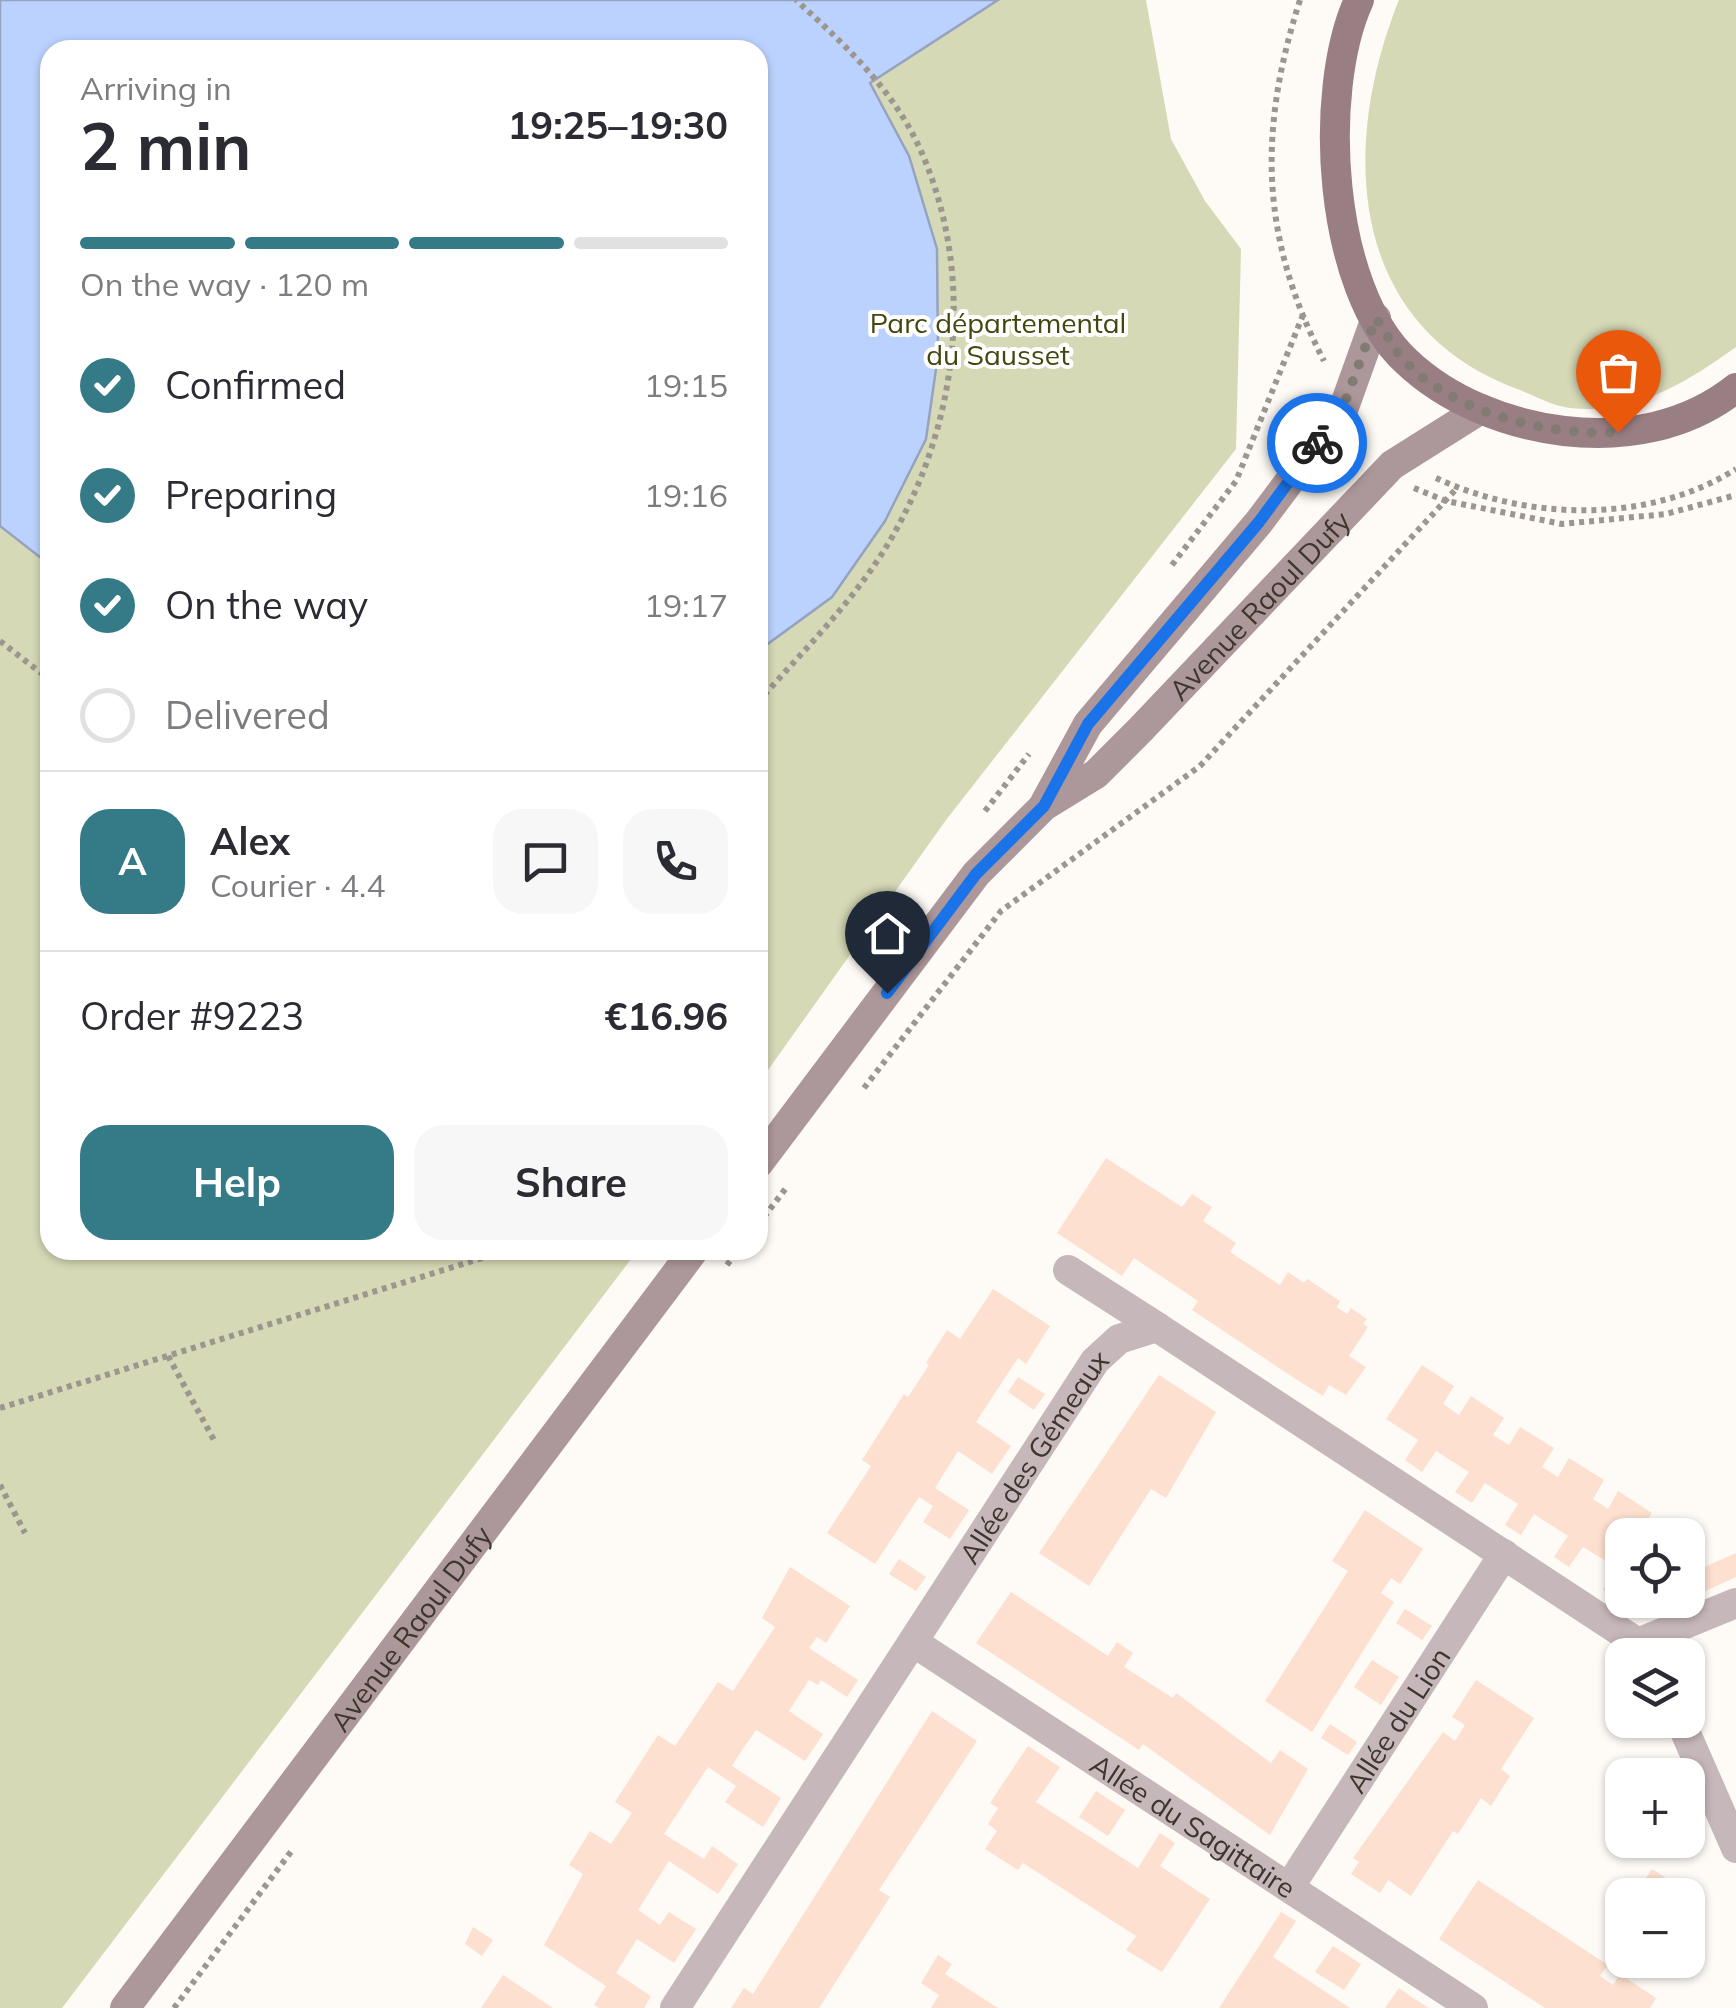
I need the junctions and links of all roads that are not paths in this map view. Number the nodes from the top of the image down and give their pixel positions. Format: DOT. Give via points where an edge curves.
graph roads {
  1 [pos="1359,0"];
  2 [pos="1376,318"];
  3 [pos="1730,400"];
  4 [pos="1481,410"];
  5 [pos="1044,806"];
  6 [pos="768,1151"];
  7 [pos="686,1260"];
  8 [pos="1068,1270"];
  9 [pos="1157,1327"];
  10 [pos="1504,1554"];
  11 [pos="1736,1603"];
  12 [pos="1626,1638"];
  13 [pos="1664,1638"];
  14 [pos="914,1642"];
  15 [pos="1688,1738"];
  16 [pos="1736,1848"];
  17 [pos="1290,1886"];
  18 [pos="125,2008"];
  19 [pos="675,2008"];
  20 [pos="1473,2008"];
  1 -- 2 [label="main road" via="1333,101 1336,184 1350,254"];
  2 -- 4 [label="main road" via="1403,359"];
  2 -- 5 [label="main road, Avenue Raoul Dufy" via="1342,410 1259,522 1088,724"];
  3 -- 4 [label="main road" via="1645,430 1590,434 1534,427"];
  4 -- 5 [label="main road, Avenue Raoul Dufy" via="1405,467 1096,774"];
  5 -- 6 [label="main road, Avenue Raoul Dufy" via="976,874"];
  7 -- 18 [label="main road, Avenue Raoul Dufy"];
  8 -- 9 [label="street"];
  9 -- 10 [label="street"];
  9 -- 14 [label="street, Allée des Gémeaux" via="1119,1340 1095,1361"];
  10 -- 12 [label="street"];
  10 -- 17 [label="street, Allée du Lion"];
  11 -- 13 [label="street"];
  14 -- 17 [label="street, Allée du Sagittaire"];
  14 -- 19 [label="street, Allée des Gémeaux"];
  15 -- 16 [label="street"];
  17 -- 20 [label="street, Allée du Sagittaire"];
}
